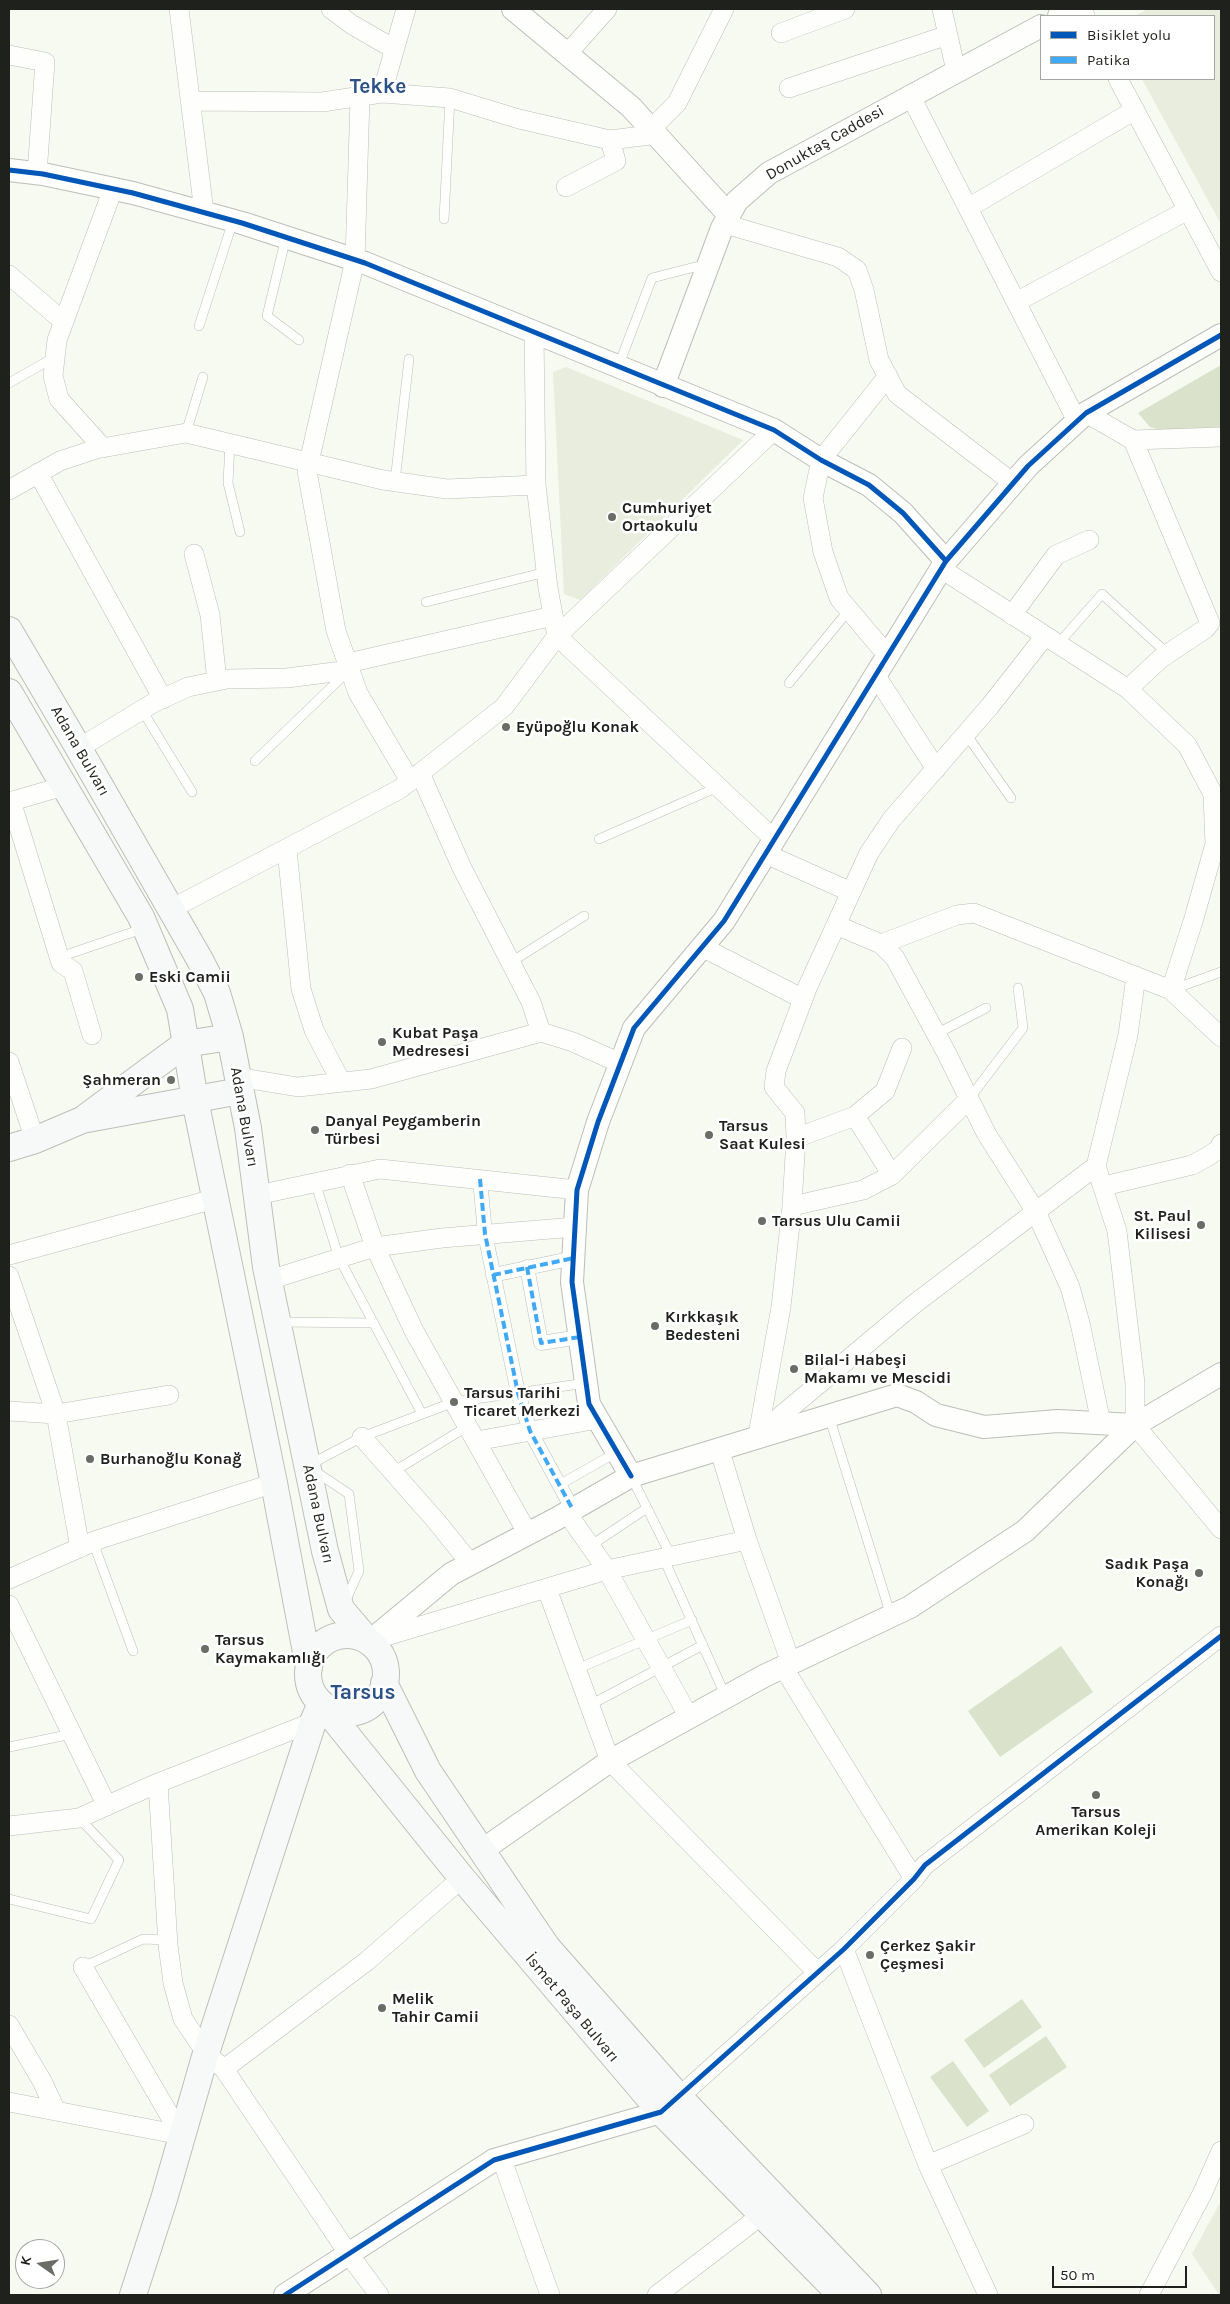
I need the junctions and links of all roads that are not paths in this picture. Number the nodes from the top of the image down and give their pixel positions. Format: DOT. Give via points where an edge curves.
graph roads {
  1 [pos="179,9"];
  2 [pos="331,9"];
  3 [pos="406,9"];
  4 [pos="514,9"];
  5 [pos="607,9"];
  6 [pos="724,9"];
  7 [pos="845,9"];
  8 [pos="942,9"];
  9 [pos="1073,9"];
  10 [pos="1061,15"];
  11 [pos="1040,27"];
  12 [pos="781,34"];
  13 [pos="948,35"];
  14 [pos="394,49"];
  15 [pos="567,54"];
  16 [pos="9,55"];
  17 [pos="956,71"];
  18 [pos="1119,80"];
  19 [pos="789,88"];
  20 [pos="382,92"];
  21 [pos="910,95"];
  22 [pos="360,98"];
  23 [pos="450,98"];
  24 [pos="190,101"];
  25 [pos="1135,110"];
  26 [pos="655,131"];
  27 [pos="610,140"];
  28 [pos="9,170"];
  29 [pos="37,174"];
  30 [pos="566,187"];
  31 [pos="113,189"];
  32 [pos="968,208"];
  33 [pos="1188,210"];
  34 [pos="204,212"];
  35 [pos="444,219"];
  36 [pos="727,219"];
  37 [pos="234,220"];
  38 [pos="286,237"];
  39 [pos="355,260"];
  40 [pos="708,264"];
  41 [pos="1221,272"];
  42 [pos="9,275"];
  43 [pos="1016,302"];
  44 [pos="63,321"];
  45 [pos="199,326"];
  46 [pos="534,333"];
  47 [pos="1221,335"];
  48 [pos="299,340"];
  49 [pos="55,357"];
  50 [pos="409,360"];
  51 [pos="618,367"];
  52 [pos="888,376"];
  53 [pos="202,378"];
  54 [pos="9,383"];
  55 [pos="663,386"];
  56 [pos="1082,417"];
  57 [pos="774,430"];
  58 [pos="186,433"];
  59 [pos="1221,437"];
  60 [pos="1133,440"];
  61 [pos="230,443"];
  62 [pos="103,448"];
  63 [pos="821,460"];
  64 [pos="309,462"];
  65 [pos="38,473"];
  66 [pos="394,481"];
  67 [pos="1013,483"];
  68 [pos="536,485"];
  69 [pos="9,490"];
  70 [pos="240,532"];
  71 [pos="1089,540"];
  72 [pos="194,554"];
  73 [pos="943,565"];
  74 [pos="546,572"];
  75 [pos="426,602"];
  76 [pos="849,610"];
  77 [pos="1012,615"];
  78 [pos="553,616"];
  79 [pos="9,630"];
  80 [pos="557,636"];
  81 [pos="1052,640"];
  82 [pos="1168,654"];
  83 [pos="888,656"];
  84 [pos="349,666"];
  85 [pos="876,676"];
  86 [pos="217,681"];
  87 [pos="788,683"];
  88 [pos="1128,689"];
  89 [pos="9,692"];
  90 [pos="163,698"];
  91 [pos="142,710"];
  92 [pos="966,734"];
  93 [pos="79,748"];
  94 [pos="255,761"];
  95 [pos="936,769"];
  96 [pos="415,777"];
  97 [pos="64,786"];
  98 [pos="718,787"];
  99 [pos="192,792"];
  100 [pos="1217,793"];
  101 [pos="1011,798"];
  102 [pos="10,802"];
  103 [pos="599,840"];
  104 [pos="770,847"];
  105 [pos="286,850"];
  106 [pos="851,892"];
  107 [pos="171,909"];
  108 [pos="584,916"];
  109 [pos="836,925"];
  110 [pos="146,928"];
  111 [pos="880,944"];
  112 [pos="702,947"];
  113 [pos="60,957"];
  114 [pos="511,962"];
  115 [pos="1221,972"];
  116 [pos="1136,976"];
  117 [pos="1018,988"];
  118 [pos="1171,990"];
  119 [pos="803,999"];
  120 [pos="986,1008"];
  121 [pos="541,1032"];
  122 [pos="92,1034"];
  123 [pos="936,1034"];
  124 [pos="230,1037"];
  125 [pos="1221,1037"];
  126 [pos="185,1044"];
  127 [pos="902,1048"];
  128 [pos="9,1062"];
  129 [pos="620,1063"];
  130 [pos="341,1082"];
  131 [pos="239,1084"];
  132 [pos="969,1099"];
  133 [pos="195,1100"];
  134 [pos="855,1116"];
  135 [pos="82,1120"];
  136 [pos="796,1138"];
  137 [pos="35,1140"];
  138 [pos="1221,1144"];
  139 [pos="9,1148"];
  140 [pos="1096,1166"];
  141 [pos="350,1174"];
  142 [pos="892,1174"];
  143 [pos="480,1179"];
  144 [pos="315,1182"];
  145 [pos="1104,1186"];
  146 [pos="577,1190"];
  147 [pos="257,1195"];
  148 [pos="214,1199"];
  149 [pos="792,1206"];
  150 [pos="1036,1212"];
  151 [pos="575,1227"];
  152 [pos="485,1234"];
  153 [pos="375,1247"];
  154 [pos="9,1255"];
  155 [pos="339,1258"];
  156 [pos="574,1258"];
  157 [pos="527,1267"];
  158 [pos="494,1275"];
  159 [pos="9,1276"];
  160 [pos="269,1280"];
  161 [pos="278,1322"];
  162 [pos="374,1323"];
  163 [pos="580,1337"];
  164 [pos="1221,1374"];
  165 [pos="586,1383"];
  166 [pos="518,1393"];
  167 [pos="169,1395"];
  168 [pos="454,1402"];
  169 [pos="9,1411"];
  170 [pos="56,1414"];
  171 [pos="422,1414"];
  172 [pos="829,1415"];
  173 [pos="598,1419"];
  174 [pos="1101,1423"];
  175 [pos="1135,1425"];
  176 [pos="530,1432"];
  177 [pos="472,1434"];
  178 [pos="758,1436"];
  179 [pos="362,1438"];
  180 [pos="719,1448"];
  181 [pos="616,1452"];
  182 [pos="307,1466"];
  183 [pos="393,1472"];
  184 [pos="631,1476"];
  185 [pos="274,1483"];
  186 [pos="559,1485"];
  187 [pos="647,1508"];
  188 [pos="570,1511"];
  189 [pos="1221,1529"];
  190 [pos="528,1534"];
  191 [pos="747,1540"];
  192 [pos="86,1545"];
  193 [pos="590,1546"];
  194 [pos="667,1557"];
  195 [pos="470,1564"];
  196 [pos="607,1570"];
  197 [pos="9,1580"];
  198 [pos="547,1588"];
  199 [pos="9,1606"];
  200 [pos="341,1609"];
  201 [pos="891,1616"];
  202 [pos="692,1620"];
  203 [pos="15,1631"];
  204 [pos="1221,1636"];
  205 [pos="646,1640"];
  206 [pos="369,1642"];
  207 [pos="703,1645"];
  208 [pos="134,1651"];
  209 [pos="787,1665"];
  210 [pos="661,1667"];
  211 [pos="309,1668"];
  212 [pos="576,1669"];
  213 [pos="384,1683"];
  214 [pos="726,1697"];
  215 [pos="590,1705"];
  216 [pos="317,1712"];
  217 [pos="688,1717"];
  218 [pos="72,1734"];
  219 [pos="9,1747"];
  220 [pos="610,1761"];
  221 [pos="158,1783"];
  222 [pos="108,1806"];
  223 [pos="79,1818"];
  224 [pos="9,1826"];
  225 [pos="480,1851"];
  226 [pos="462,1878"];
  227 [pos="914,1879"];
  228 [pos="9,1899"];
  229 [pos="168,1940"];
  230 [pos="844,1949"];
  231 [pos="83,1967"];
  232 [pos="818,1972"];
  233 [pos="9,2024"];
  234 [pos="215,2061"];
  235 [pos="9,2102"];
  236 [pos="670,2105"];
  237 [pos="56,2112"];
  238 [pos="1024,2124"];
  239 [pos="180,2135"];
  240 [pos="1221,2151"];
  241 [pos="501,2156"];
  242 [pos="928,2165"];
  243 [pos="164,2199"];
  244 [pos="762,2214"];
  245 [pos="348,2253"];
  246 [pos="133,2295"];
  247 [pos="149,2295"];
  248 [pos="285,2295"];
  249 [pos="379,2295"];
  250 [pos="550,2295"];
  251 [pos="657,2295"];
  252 [pos="841,2295"];
  253 [pos="868,2295"];
  254 [pos="988,2295"];
  255 [pos="1149,2295"];
  1 -- 24 [label="street"];
  2 -- 14 [label="street"];
  3 -- 14 [label="street"];
  4 -- 15 [label="street"];
  5 -- 15 [label="street"];
  6 -- 26 [label="street" via="677,102"];
  7 -- 12 [label="street"];
  8 -- 13 [label="street"];
  9 -- 10 [label="street"];
  11 -- 17 [label="street, Donuktaş Caddesi"];
  13 -- 17 [label="street"];
  13 -- 19 [label="street"];
  14 -- 20 [label="street"];
  15 -- 26 [label="street"];
  16 -- 29 [label="street" via="45,62"];
  17 -- 21 [label="street, Donuktaş Caddesi"];
  18 -- 25 [label="street"];
  20 -- 22 [label="street"];
  20 -- 23 [label="street"];
  21 -- 32 [label="street"];
  21 -- 36 [label="street, Donuktaş Caddesi" via="769,173 737,201"];
  22 -- 24 [label="street" via="322,102"];
  22 -- 39 [label="street"];
  23 -- 27 [label="street" via="518,119"];
  23 -- 35 [label="lane"];
  24 -- 34 [label="street"];
  25 -- 32 [label="street"];
  25 -- 33 [label="street"];
  26 -- 27 [label="street"];
  26 -- 36 [label="street"];
  27 -- 30 [label="street" via="616,161"];
  28 -- 29 [label="street"];
  29 -- 31 [label="street"];
  31 -- 34 [label="street"];
  31 -- 44 [label="street"];
  32 -- 43 [label="street"];
  33 -- 41 [label="street"];
  33 -- 43 [label="street"];
  34 -- 37 [label="street"];
  36 -- 40 [label="street, Donuktaş Caddesi"];
  36 -- 52 [label="street" via="838,256 857,270 879,360"];
  37 -- 38 [label="street"];
  37 -- 45 [label="lane"];
  38 -- 39 [label="street"];
  38 -- 48 [label="lane" via="267,316"];
  39 -- 46 [label="street"];
  39 -- 64 [label="street"];
  40 -- 51 [label="lane" via="652,278"];
  40 -- 55 [label="street, Donuktaş Caddesi"];
  42 -- 44 [label="street"];
  43 -- 56 [label="street"];
  44 -- 49 [label="street"];
  46 -- 51 [label="street"];
  46 -- 68 [label="street"];
  47 -- 56 [label="street"];
  49 -- 54 [label="lane"];
  49 -- 62 [label="street" via="53,376 59,399"];
  50 -- 66 [label="lane"];
  51 -- 55 [label="street"];
  52 -- 63 [label="street"];
  52 -- 67 [label="street" via="897,394"];
  53 -- 58 [label="lane"];
  55 -- 57 [label="street"];
  56 -- 60 [label="street"];
  56 -- 67 [label="street"];
  57 -- 63 [label="street"];
  57 -- 80 [label="street"];
  58 -- 61 [label="street"];
  58 -- 62 [label="street"];
  59 -- 60 [label="street"];
  60 -- 82 [label="street" via="1210,623"];
  61 -- 64 [label="street"];
  61 -- 70 [label="lane" via="228,483"];
  62 -- 65 [label="street" via="60,461"];
  63 -- 73 [label="street" via="869,485 903,513"];
  63 -- 76 [label="street" via="813,498 823,552 839,598"];
  64 -- 66 [label="street"];
  64 -- 84 [label="street" via="307,471 318,541 336,631"];
  65 -- 69 [label="street"];
  65 -- 90 [label="street"];
  66 -- 68 [label="street" via="447,489"];
  67 -- 73 [label="street"];
  68 -- 74 [label="street"];
  71 -- 77 [label="street" via="1056,555"];
  72 -- 86 [label="street" via="210,615"];
  73 -- 77 [label="street"];
  73 -- 83 [label="street"];
  74 -- 75 [label="lane"];
  74 -- 78 [label="street"];
  76 -- 83 [label="street"];
  76 -- 87 [label="lane"];
  77 -- 81 [label="street"];
  78 -- 80 [label="street"];
  78 -- 84 [label="street"];
  79 -- 93 [label="main road, Adana Bulvarı"];
  80 -- 96 [label="street" via="504,707"];
  80 -- 98 [label="street"];
  81 -- 82 [label="lane" via="1102,594"];
  81 -- 88 [label="street"];
  81 -- 92 [label="street"];
  82 -- 88 [label="street"];
  83 -- 85 [label="street"];
  84 -- 86 [label="street" via="287,678"];
  84 -- 94 [label="lane"];
  84 -- 96 [label="street" via="358,692"];
  85 -- 95 [label="street"];
  85 -- 104 [label="street"];
  86 -- 90 [label="street" via="188,687"];
  88 -- 100 [label="street" via="1187,745"];
  89 -- 97 [label="main road, Adana Bulvarı"];
  90 -- 91 [label="street"];
  91 -- 93 [label="street"];
  91 -- 99 [label="lane"];
  92 -- 95 [label="street"];
  92 -- 101 [label="lane"];
  93 -- 107 [label="main road, Adana Bulvarı"];
  95 -- 106 [label="street" via="892,819 869,853"];
  96 -- 105 [label="street" via="400,789"];
  96 -- 114 [label="street"];
  97 -- 102 [label="street"];
  97 -- 110 [label="main road, Adana Bulvarı"];
  98 -- 103 [label="lane"];
  98 -- 104 [label="street"];
  100 -- 118 [label="street" via="1215,844"];
  102 -- 113 [label="street"];
  104 -- 106 [label="street"];
  104 -- 112 [label="street" via="724,921"];
  105 -- 107 [label="street"];
  105 -- 130 [label="street" via="301,989 314,1030"];
  106 -- 109 [label="street"];
  107 -- 124 [label="main road, Adana Bulvarı" via="217,993"];
  108 -- 114 [label="lane"];
  109 -- 111 [label="street"];
  109 -- 119 [label="street"];
  110 -- 113 [label="lane"];
  110 -- 126 [label="main road, Adana Bulvarı" via="180,1009"];
  111 -- 116 [label="street" via="957,915 974,912"];
  111 -- 123 [label="street" via="895,958"];
  112 -- 119 [label="street"];
  112 -- 129 [label="street" via="634,1028"];
  113 -- 122 [label="street" via="61,963 73,971"];
  114 -- 121 [label="street" via="531,1002"];
  115 -- 118 [label="lane"];
  116 -- 118 [label="street"];
  116 -- 140 [label="street" via="1128,1035"];
  117 -- 132 [label="lane" via="1023,1028"];
  118 -- 125 [label="street"];
  119 -- 136 [label="street" via="776,1070 774,1087 795,1113"];
  120 -- 123 [label="lane"];
  121 -- 129 [label="street"];
  121 -- 130 [label="street" via="371,1079"];
  123 -- 132 [label="street"];
  124 -- 126 [label="main road"];
  124 -- 131 [label="main road, Adana Bulvarı"];
  126 -- 133 [label="main road, Adana Bulvarı"];
  126 -- 135 [label="main road"];
  127 -- 134 [label="street" via="885,1091"];
  128 -- 137 [label="street"];
  129 -- 146 [label="street"];
  130 -- 131 [label="street" via="298,1087"];
  131 -- 133 [label="main road"];
  131 -- 147 [label="main road, Adana Bulvarı"];
  132 -- 142 [label="street"];
  132 -- 150 [label="street" via="986,1133"];
  133 -- 135 [label="main road"];
  133 -- 148 [label="main road, Adana Bulvarı"];
  134 -- 136 [label="street"];
  134 -- 142 [label="street"];
  135 -- 137 [label="main road"];
  136 -- 149 [label="street"];
  137 -- 139 [label="main road"];
  138 -- 145 [label="street" via="1219,1149 1192,1165"];
  140 -- 145 [label="street"];
  140 -- 150 [label="street"];
  141 -- 143 [label="street" via="380,1169"];
  141 -- 144 [label="street"];
  141 -- 153 [label="street"];
  142 -- 149 [label="street" via="863,1190"];
  143 -- 146 [label="street"];
  143 -- 152 [label="street"];
  144 -- 147 [label="street"];
  144 -- 155 [label="lane"];
  145 -- 175 [label="street" via="1117,1231 1136,1383"];
  146 -- 151 [label="street"];
  147 -- 160 [label="main road, Adana Bulvarı"];
  148 -- 154 [label="street"];
  148 -- 185 [label="main road, Adana Bulvarı"];
  149 -- 178 [label="street" via="781,1307"];
  150 -- 174 [label="street" via="1070,1287"];
  150 -- 178 [label="street" via="913,1305"];
  151 -- 152 [label="street"];
  151 -- 156 [label="street"];
  152 -- 153 [label="street"];
  152 -- 158 [label="street"];
  153 -- 155 [label="street"];
  153 -- 168 [label="street" via="414,1331"];
  155 -- 160 [label="street"];
  155 -- 162 [label="lane"];
  156 -- 157 [label="street"];
  156 -- 163 [label="street" via="572,1282"];
  157 -- 158 [label="street"];
  157 -- 163 [label="street" via="540,1343"];
  158 -- 166 [label="street"];
  159 -- 170 [label="street"];
  160 -- 161 [label="main road, Adana Bulvarı"];
  161 -- 162 [label="lane"];
  161 -- 182 [label="main road, Adana Bulvarı"];
  162 -- 171 [label="lane"];
  163 -- 165 [label="street"];
  164 -- 175 [label="street"];
  165 -- 166 [label="lane"];
  165 -- 173 [label="street" via="589,1404"];
  166 -- 168 [label="lane"];
  166 -- 176 [label="street"];
  167 -- 170 [label="street"];
  168 -- 171 [label="lane"];
  168 -- 177 [label="street"];
  169 -- 170 [label="street"];
  170 -- 192 [label="street"];
  171 -- 179 [label="lane"];
  172 -- 174 [label="street" via="897,1395 936,1415 984,1426 1058,1421"];
  172 -- 178 [label="street"];
  172 -- 201 [label="lane"];
  173 -- 176 [label="street"];
  173 -- 181 [label="street"];
  174 -- 175 [label="street"];
  175 -- 189 [label="street"];
  175 -- 201 [label="street" via="1025,1531 910,1607"];
  176 -- 177 [label="street"];
  176 -- 186 [label="street"];
  177 -- 183 [label="lane"];
  177 -- 190 [label="street"];
  178 -- 180 [label="street"];
  179 -- 182 [label="lane"];
  179 -- 183 [label="street"];
  180 -- 184 [label="street"];
  180 -- 191 [label="street"];
  181 -- 184 [label="street"];
  181 -- 186 [label="lane"];
  182 -- 200 [label="main road, Adana Bulvarı"];
  182 -- 200 [label="lane" via="350,1494 359,1571"];
  183 -- 195 [label="street"];
  184 -- 187 [label="lane"];
  184 -- 188 [label="street"];
  185 -- 192 [label="street"];
  185 -- 211 [label="main road, Adana Bulvarı"];
  186 -- 188 [label="street"];
  187 -- 193 [label="lane"];
  187 -- 194 [label="lane"];
  188 -- 190 [label="street"];
  188 -- 193 [label="street"];
  190 -- 195 [label="street"];
  191 -- 194 [label="street"];
  191 -- 209 [label="street"];
  192 -- 197 [label="street"];
  192 -- 208 [label="lane"];
  193 -- 196 [label="street"];
  194 -- 196 [label="street"];
  194 -- 202 [label="lane"];
  195 -- 206 [label="street" via="450,1574"];
  196 -- 198 [label="street"];
  196 -- 205 [label="street"];
  198 -- 206 [label="street"];
  198 -- 212 [label="street"];
  199 -- 203 [label="street"];
  200 -- 206 [label="main road, Adana Bulvarı"];
  201 -- 209 [label="street"];
  202 -- 205 [label="lane"];
  202 -- 207 [label="lane"];
  203 -- 218 [label="street"];
  204 -- 227 [label="street" via="933,1858"];
  205 -- 210 [label="street"];
  205 -- 212 [label="lane"];
  206 -- 211 [label="main road" via="357,1636 331,1638 316,1651"];
  206 -- 213 [label="main road" via="384,1662"];
  207 -- 210 [label="lane"];
  207 -- 214 [label="lane"];
  209 -- 214 [label="street"];
  209 -- 227 [label="street"];
  210 -- 215 [label="lane"];
  210 -- 217 [label="street"];
  211 -- 216 [label="main road"];
  212 -- 215 [label="street"];
  213 -- 216 [label="main road" via="377,1698 357,1712"];
  213 -- 225 [label="main road" via="428,1771"];
  214 -- 217 [label="street"];
  215 -- 220 [label="street"];
  216 -- 221 [label="street"];
  216 -- 226 [label="main road, İsmet Paşa Bulvarı"];
  216 -- 234 [label="main road"];
  217 -- 220 [label="street"];
  218 -- 219 [label="lane"];
  218 -- 222 [label="street"];
  220 -- 225 [label="street"];
  220 -- 232 [label="street"];
  221 -- 222 [label="street"];
  221 -- 229 [label="street"];
  222 -- 223 [label="street"];
  223 -- 224 [label="street"];
  223 -- 228 [label="lane" via="119,1860 91,1919"];
  225 -- 236 [label="main road" via="547,1947"];
  226 -- 234 [label="street" via="367,1961"];
  226 -- 236 [label="main road, İsmet Paşa Bulvarı"];
  227 -- 230 [label="street"];
  229 -- 231 [label="lane" via="143,1939"];
  229 -- 234 [label="street" via="173,1983 183,2019"];
  230 -- 232 [label="street"];
  230 -- 242 [label="street"];
  231 -- 239 [label="street"];
  232 -- 236 [label="street"];
  233 -- 237 [label="street" via="42,2080"];
  234 -- 239 [label="main road"];
  234 -- 245 [label="street"];
  235 -- 237 [label="street"];
  236 -- 241 [label="street"];
  236 -- 244 [label="main road, İsmet Paşa Bulvarı"];
  236 -- 253 [label="main road"];
  237 -- 239 [label="street"];
  238 -- 242 [label="street"];
  239 -- 243 [label="main road"];
  240 -- 255 [label="street"];
  241 -- 245 [label="street"];
  241 -- 250 [label="street"];
  242 -- 254 [label="street"];
  243 -- 246 [label="main road"];
  243 -- 247 [label="main road" via="162,2232"];
  244 -- 251 [label="street"];
  244 -- 252 [label="main road, İsmet Paşa Bulvarı"];
  245 -- 248 [label="street"];
  245 -- 249 [label="street"];
}
